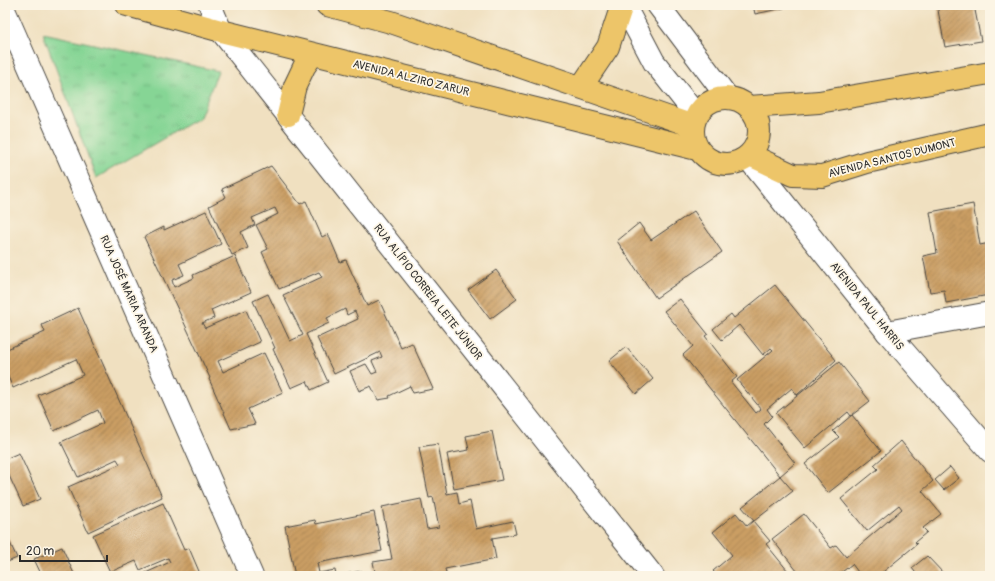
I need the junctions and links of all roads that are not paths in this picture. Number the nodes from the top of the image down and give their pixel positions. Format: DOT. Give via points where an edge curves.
graph roads {
  1 [pos="127,5"];
  2 [pos="210,5"];
  3 [pos="327,5"];
  4 [pos="623,5"];
  5 [pos="658,5"];
  6 [pos="5,12"];
  7 [pos="221,31"];
  8 [pos="313,54"];
  9 [pos="990,73"];
  10 [pos="581,87"];
  11 [pos="728,98"];
  12 [pos="749,107"];
  13 [pos="288,115"];
  14 [pos="694,120"];
  15 [pos="990,134"];
  16 [pos="697,148"];
  17 [pos="748,156"];
  18 [pos="990,313"];
  19 [pos="887,332"];
  20 [pos="990,450"];
  21 [pos="252,576"];
  22 [pos="653,576"];
  1 -- 7 [label="main road, AVENIDA ALZIRO ZARUR"];
  2 -- 7 [label="street, RUA ALÍPIO CORREIA LEITE JÚNIOR"];
  3 -- 10 [label="main road" via="390,22"];
  4 -- 10 [label="main road" via="608,47"];
  4 -- 14 [label="street" via="654,62"];
  5 -- 11 [label="street"];
  6 -- 21 [label="street, RUA JOSÉ MARIA ARANDA"];
  7 -- 8 [label="main road, AVENIDA ALZIRO ZARUR"];
  7 -- 13 [label="street, RUA ALÍPIO CORREIA LEITE JÚNIOR"];
  8 -- 13 [label="main road" via="296,86"];
  8 -- 16 [label="main road, AVENIDA ALZIRO ZARUR"];
  9 -- 12 [label="main road" via="820,102"];
  10 -- 14 [label="main road"];
  11 -- 12 [label="main road" via="739,100"];
  11 -- 14 [label="main road" via="710,102"];
  12 -- 17 [label="main road" via="759,125 759,136 756,146"];
  13 -- 22 [label="street, RUA ALÍPIO CORREIA LEITE JÚNIOR"];
  14 -- 16 [label="main road" via="692,138"];
  15 -- 17 [label="main road, AVENIDA SANTOS DUMONT" via="867,162 822,176 793,176"];
  16 -- 17 [label="main road" via="704,158 726,165 737,163"];
  17 -- 19 [label="street, AVENIDA PAUL HARRIS"];
  18 -- 19 [label="street"];
  19 -- 20 [label="street, AVENIDA PAUL HARRIS"];
}
